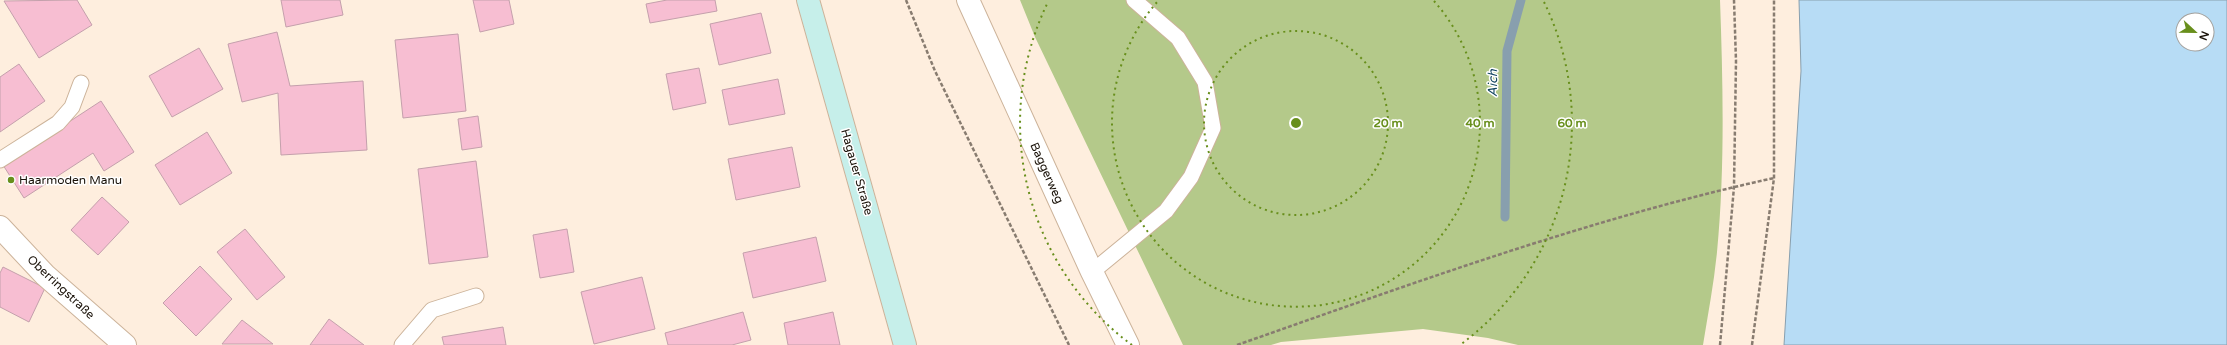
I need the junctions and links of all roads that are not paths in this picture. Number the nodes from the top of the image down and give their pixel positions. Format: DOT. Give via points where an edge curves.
graph roads {
  1 [pos="808,0"];
  2 [pos="968,0"];
  3 [pos="1134,0"];
  4 [pos="80,83"];
  5 [pos="0,160"];
  6 [pos="0,227"];
  7 [pos="1092,272"];
  8 [pos="476,296"];
  9 [pos="125,345"];
  10 [pos="402,345"];
  11 [pos="904,345"];
  12 [pos="1128,345"];
  1 -- 11 [label="street, Hagauer Straße"];
  2 -- 7 [label="street, Baggerweg"];
  3 -- 7 [label="lane" via="1178,38 1205,82 1213,128 1191,177 1166,211"];
  4 -- 5 [label="lane" via="72,107 58,123"];
  6 -- 9 [label="street, Oberringstraße" via="45,275"];
  7 -- 12 [label="street, Baggerweg"];
  8 -- 10 [label="lane" via="432,310"];
}
